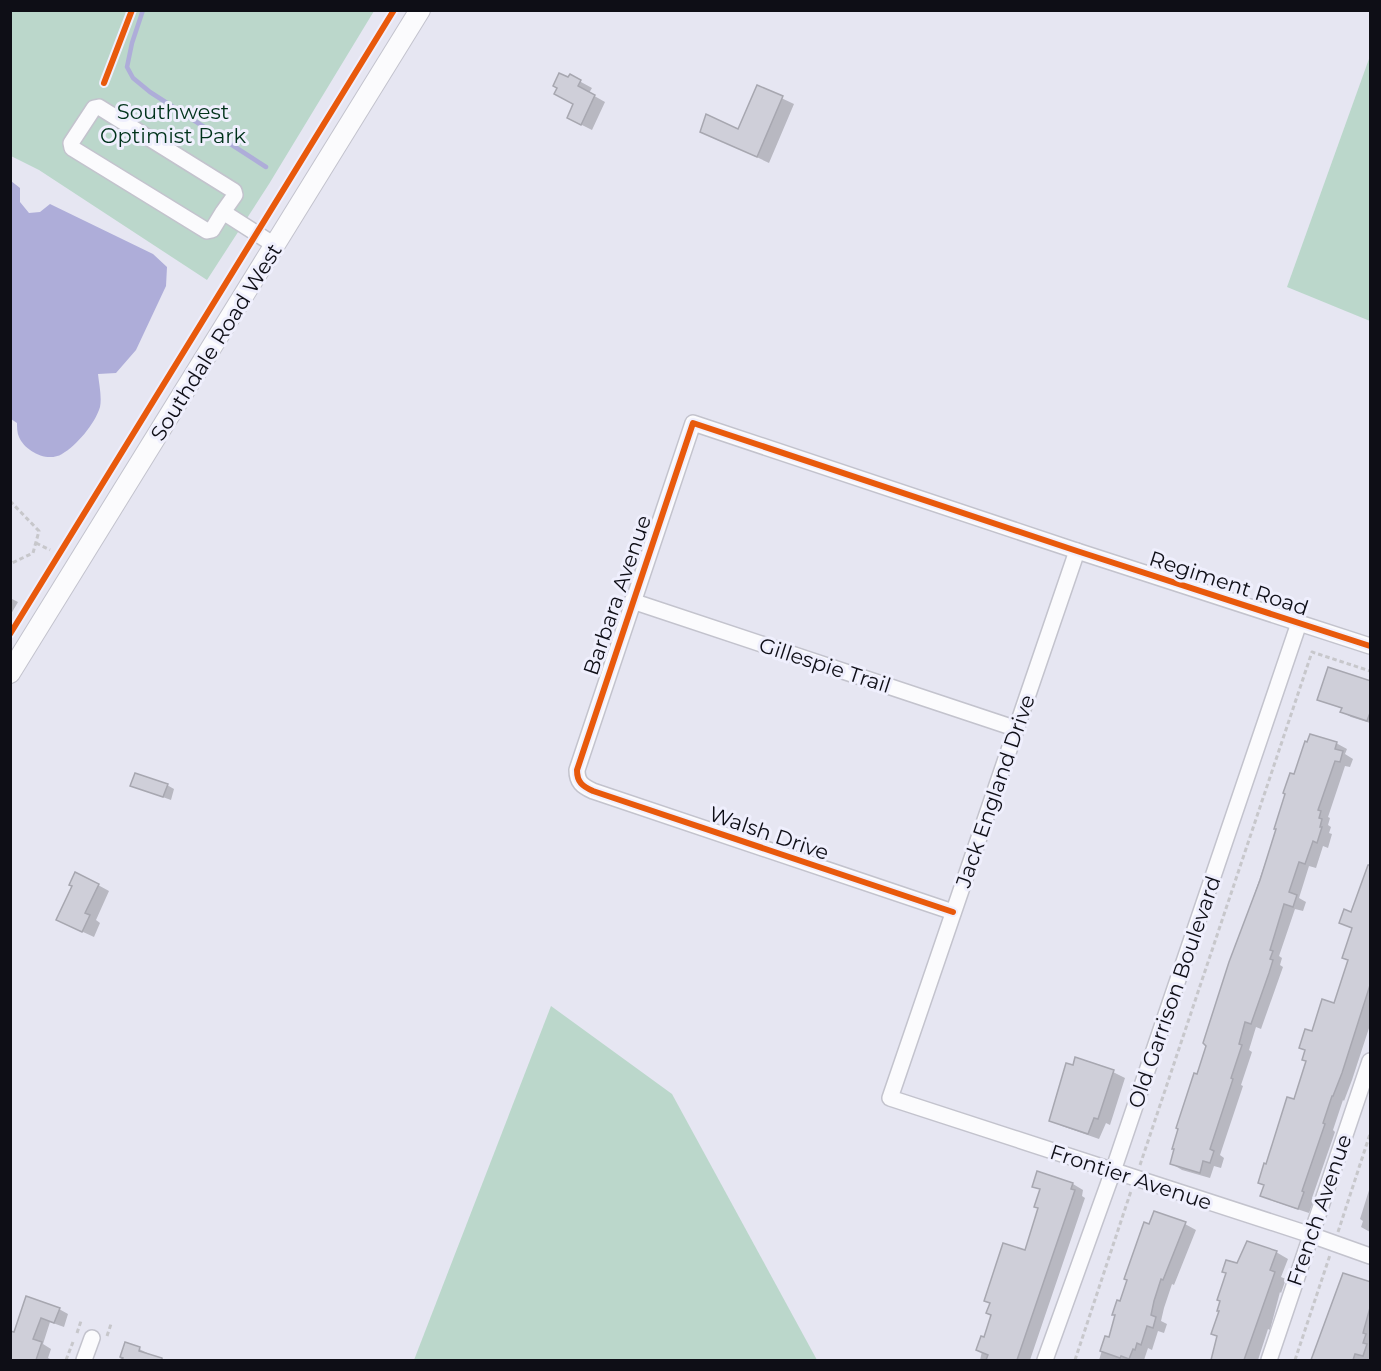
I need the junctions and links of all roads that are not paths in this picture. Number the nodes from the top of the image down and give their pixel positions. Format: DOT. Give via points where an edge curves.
graph roads {
  1 [pos="420,10"];
  2 [pos="223,212"];
  3 [pos="276,246"];
  4 [pos="693,423"];
  5 [pos="1077,551"];
  6 [pos="632,601"];
  7 [pos="1299,623"];
  8 [pos="1371,646"];
  9 [pos="10,673"];
  10 [pos="1017,729"];
  11 [pos="577,779"];
  12 [pos="953,912"];
  13 [pos="1371,1061"];
  14 [pos="890,1098"];
  15 [pos="1113,1171"];
  16 [pos="1311,1235"];
  17 [pos="1371,1256"];
  18 [pos="92,1338"];
  19 [pos="84,1360"];
  20 [pos="1046,1360"];
  21 [pos="1269,1360"];
  1 -- 3 [label="main road, Southdale Road West"];
  2 -- 2 [label="street" via="235,195 234,190 99,107 94,108 71,143 72,148 207,231 212,230"];
  2 -- 3 [label="street"];
  3 -- 9 [label="main road, Southdale Road West"];
  4 -- 5 [label="street, Regiment Road"];
  4 -- 6 [label="street, Barbara Avenue"];
  5 -- 7 [label="street, Regiment Road"];
  5 -- 10 [label="street, Jack England Drive"];
  6 -- 10 [label="street, Gillespie Trail"];
  6 -- 11 [label="street, Barbara Avenue"];
  7 -- 8 [label="street, Regiment Road"];
  7 -- 15 [label="street, Old Garrison Boulevard"];
  10 -- 12 [label="street, Jack England Drive"];
  11 -- 12 [label="street, Walsh Drive" via="593,791"];
  12 -- 14 [label="street, Jack England Drive"];
  13 -- 16 [label="street, French Avenue"];
  14 -- 15 [label="street, Frontier Avenue"];
  15 -- 16 [label="street, Frontier Avenue"];
  15 -- 20 [label="street, Old Garrison Boulevard"];
  16 -- 17 [label="street, Frontier Avenue"];
  16 -- 21 [label="street, French Avenue"];
  18 -- 19 [label="street"];
}
